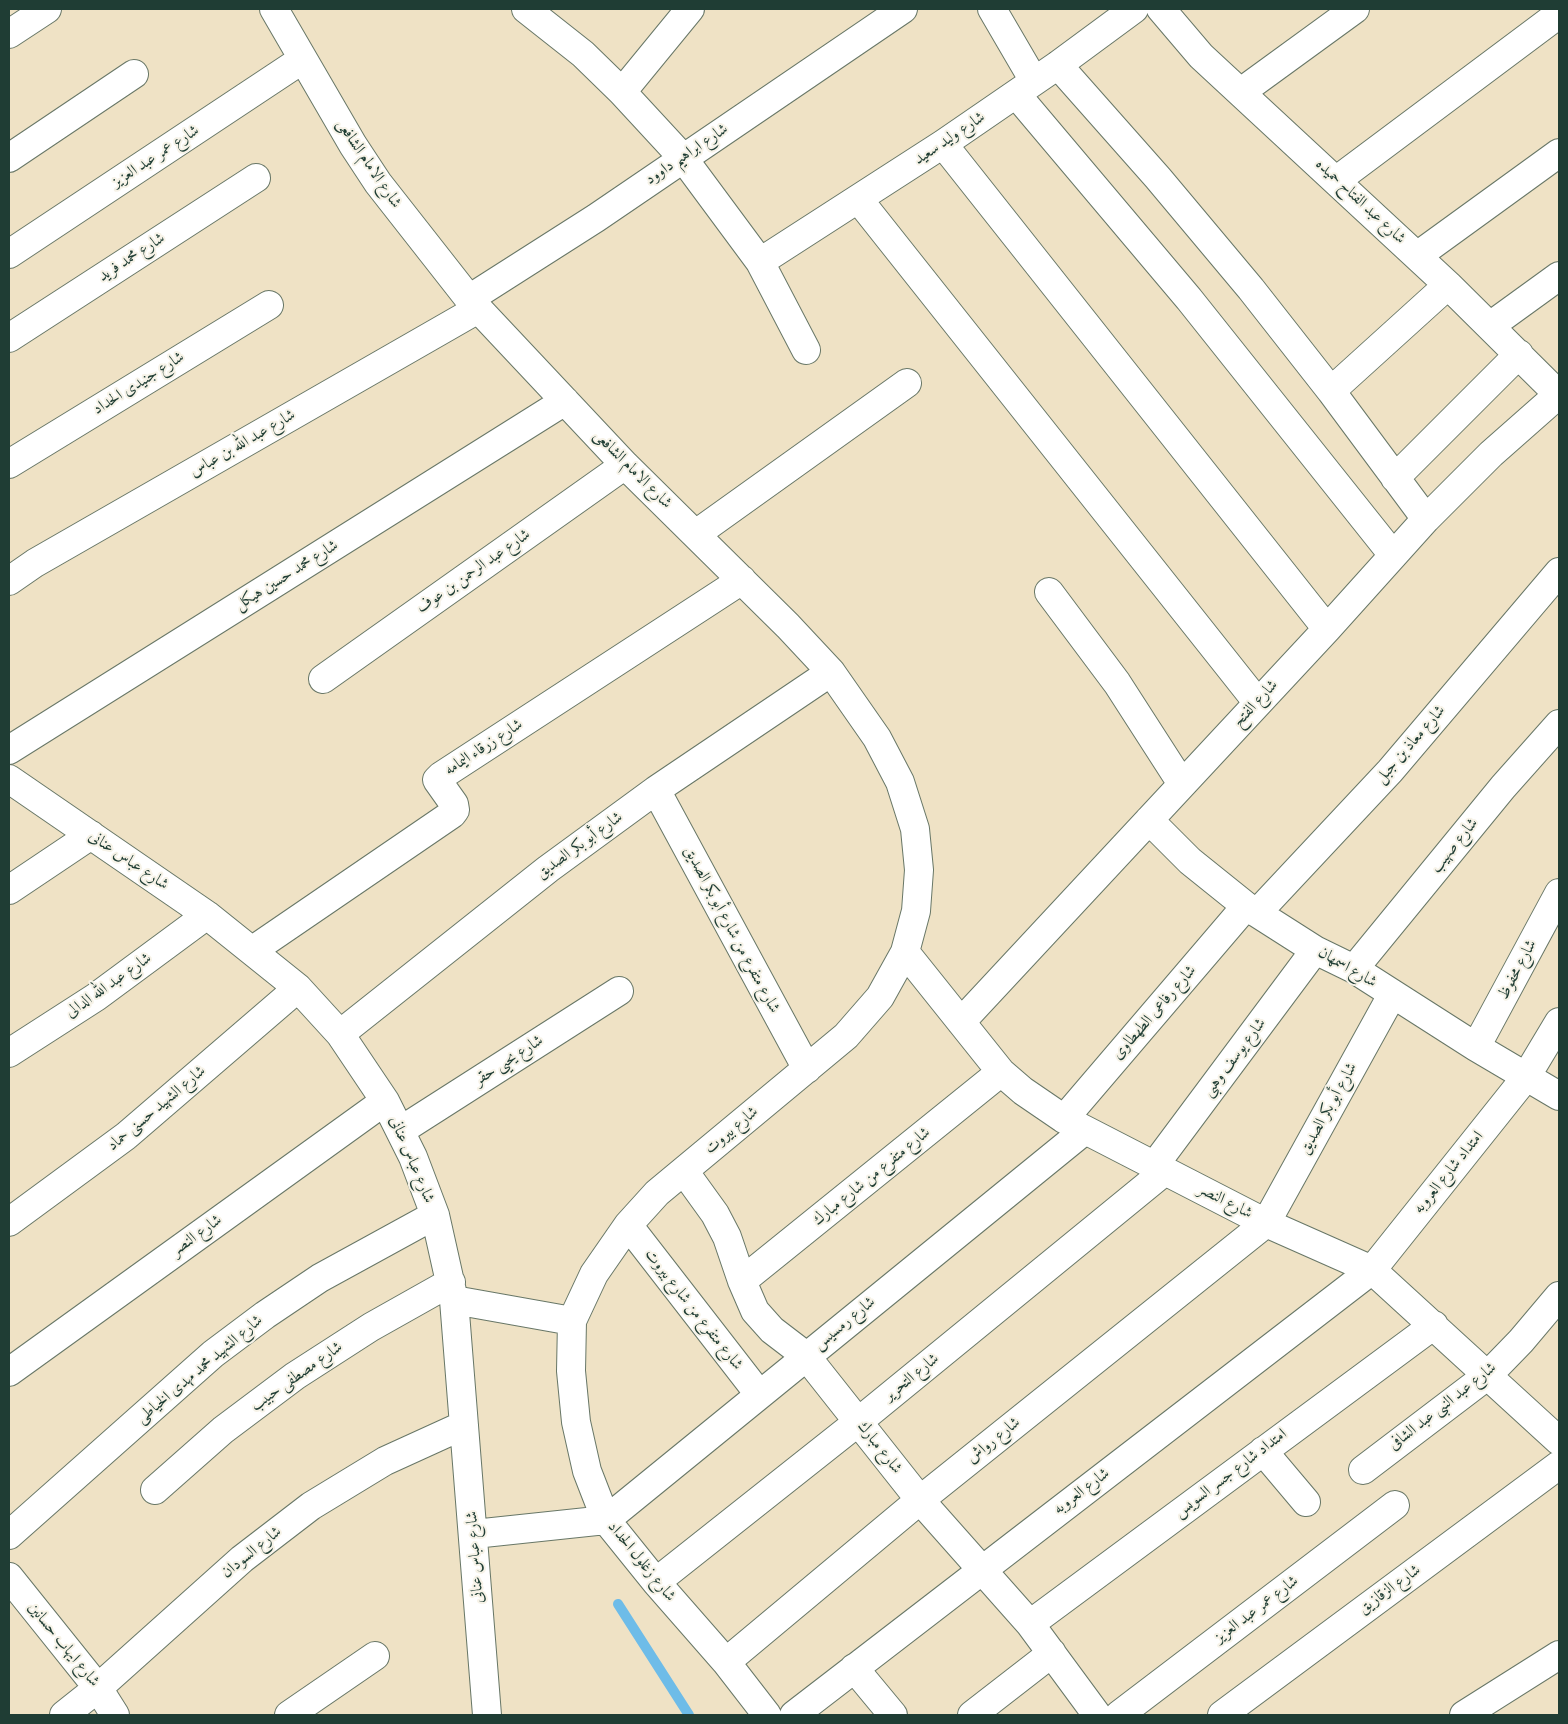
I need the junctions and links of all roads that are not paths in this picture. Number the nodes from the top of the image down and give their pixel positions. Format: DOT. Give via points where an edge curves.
graph roads {
  1 [pos="48,9"];
  2 [pos="274,9"];
  3 [pos="526,9"];
  4 [pos="690,9"];
  5 [pos="903,9"];
  6 [pos="992,9"];
  7 [pos="1134,9"];
  8 [pos="1355,9"];
  9 [pos="1163,10"];
  10 [pos="1559,14"];
  11 [pos="9,34"];
  12 [pos="303,60"];
  13 [pos="1058,65"];
  14 [pos="134,74"];
  15 [pos="1025,88"];
  16 [pos="622,92"];
  17 [pos="1242,92"];
  18 [pos="943,144"];
  19 [pos="1559,153"];
  20 [pos="9,158"];
  21 [pos="683,158"];
  22 [pos="256,178"];
  23 [pos="1337,180"];
  24 [pos="859,200"];
  25 [pos="9,254"];
  26 [pos="1417,256"];
  27 [pos="760,262"];
  28 [pos="1559,276"];
  29 [pos="1448,285"];
  30 [pos="269,304"];
  31 [pos="474,304"];
  32 [pos="1490,326"];
  33 [pos="9,338"];
  34 [pos="806,350"];
  35 [pos="1519,354"];
  36 [pos="1555,381"];
  37 [pos="907,383"];
  38 [pos="1331,391"];
  39 [pos="564,401"];
  40 [pos="9,464"];
  41 [pos="625,465"];
  42 [pos="1395,478"];
  43 [pos="1426,519"];
  44 [pos="696,534"];
  45 [pos="1393,555"];
  46 [pos="1559,572"];
  47 [pos="742,580"];
  48 [pos="9,581"];
  49 [pos="1049,592"];
  50 [pos="1327,629"];
  51 [pos="831,672"];
  52 [pos="323,679"];
  53 [pos="1258,703"];
  54 [pos="1559,724"];
  55 [pos="9,750"];
  56 [pos="9,779"];
  57 [pos="1182,784"];
  58 [pos="656,790"];
  59 [pos="1149,820"];
  60 [pos="91,835"];
  61 [pos="9,890"];
  62 [pos="1559,893"];
  63 [pos="1251,910"];
  64 [pos="206,915"];
  65 [pos="254,950"];
  66 [pos="1316,950"];
  67 [pos="904,952"];
  68 [pos="1354,969"];
  69 [pos="298,988"];
  70 [pos="619,991"];
  71 [pos="1392,995"];
  72 [pos="960,1022"];
  73 [pos="1559,1022"];
  74 [pos="340,1034"];
  75 [pos="1476,1047"];
  76 [pos="9,1053"];
  77 [pos="806,1069"];
  78 [pos="1001,1072"];
  79 [pos="1526,1077"];
  80 [pos="1559,1096"];
  81 [pos="385,1101"];
  82 [pos="1074,1125"];
  83 [pos="400,1131"];
  84 [pos="1160,1169"];
  85 [pos="684,1171"];
  86 [pos="435,1215"];
  87 [pos="9,1222"];
  88 [pos="1266,1223"];
  89 [pos="628,1225"];
  90 [pos="1372,1270"];
  91 [pos="742,1282"];
  92 [pos="452,1291"];
  93 [pos="1559,1296"];
  94 [pos="572,1320"];
  95 [pos="1434,1325"];
  96 [pos="806,1356"];
  97 [pos="9,1372"];
  98 [pos="1488,1375"];
  99 [pos="759,1394"];
  100 [pos="858,1422"];
  101 [pos="464,1425"];
  102 [pos="1559,1441"];
  103 [pos="1263,1451"];
  104 [pos="1559,1466"];
  105 [pos="1363,1470"];
  106 [pos="155,1490"];
  107 [pos="920,1500"];
  108 [pos="1306,1502"];
  109 [pos="1395,1505"];
  110 [pos="606,1520"];
  111 [pos="474,1534"];
  112 [pos="9,1535"];
  113 [pos="982,1568"];
  114 [pos="9,1577"];
  115 [pos="656,1582"];
  116 [pos="1030,1624"];
  117 [pos="1052,1653"];
  118 [pos="1559,1655"];
  119 [pos="375,1656"];
  120 [pos="726,1662"];
  121 [pos="854,1668"];
  122 [pos="98,1688"];
  123 [pos="64,1715"];
  124 [pos="115,1715"];
  125 [pos="289,1715"];
  126 [pos="487,1715"];
  127 [pos="767,1715"];
  128 [pos="794,1715"];
  129 [pos="893,1715"];
  130 [pos="972,1715"];
  131 [pos="1097,1715"];
  132 [pos="1120,1715"];
  133 [pos="1222,1715"];
  134 [pos="1464,1715"];
  1 -- 11 [label="street"];
  2 -- 12 [label="street, شارع الامام الشافعى"];
  3 -- 16 [label="street" via="583,54"];
  4 -- 16 [label="street"];
  5 -- 21 [label="street, شارع ابراهيم داوود"];
  6 -- 15 [label="street"];
  7 -- 13 [label="street, شارع وليد سعيد"];
  8 -- 17 [label="street"];
  9 -- 17 [label="street, شارع عبد الفتاح حميده" via="1201,56"];
  10 -- 23 [label="street"];
  12 -- 25 [label="street, شارع عمر عبد العزيز"];
  12 -- 31 [label="street, شارع الامام الشافعى" via="378,183"];
  13 -- 15 [label="street, شارع وليد سعيد"];
  13 -- 38 [label="street" via="1239,274"];
  14 -- 20 [label="street"];
  15 -- 18 [label="street, شارع وليد سعيد"];
  15 -- 45 [label="street"];
  16 -- 21 [label="street"];
  17 -- 23 [label="street, شارع عبد الفتاح حميده"];
  18 -- 24 [label="street, شارع وليد سعيد"];
  18 -- 50 [label="street"];
  19 -- 26 [label="street"];
  21 -- 27 [label="street"];
  21 -- 31 [label="street, شارع ابراهيم داوود"];
  22 -- 33 [label="street, شارع محمد فريد"];
  23 -- 26 [label="street, شارع عبد الفتاح حميده"];
  24 -- 27 [label="street, شارع وليد سعيد"];
  24 -- 53 [label="street"];
  26 -- 29 [label="street, شارع عبد الفتاح حميده"];
  27 -- 34 [label="street"];
  28 -- 32 [label="street"];
  29 -- 32 [label="street, شارع عبد الفتاح حميده"];
  29 -- 38 [label="street"];
  30 -- 40 [label="street, شارع جنيدى الحداد"];
  31 -- 39 [label="street, شارع الامام الشافعى"];
  31 -- 48 [label="street, شارع عبد الله بن عباس" via="35,562"];
  32 -- 35 [label="street, شارع عبد الفتاح حميده"];
  35 -- 36 [label="street, شارع عبد الفتاح حميده"];
  35 -- 42 [label="street"];
  36 -- 43 [label="street, شارع الفتح" via="1491,454"];
  37 -- 44 [label="street"];
  38 -- 42 [label="street"];
  39 -- 41 [label="street, شارع الامام الشافعى"];
  39 -- 55 [label="street, شارع محمد حسين هيكل"];
  41 -- 44 [label="street, شارع الامام الشافعى"];
  41 -- 52 [label="street, شارع عبد الرحمن بن عوف"];
  42 -- 43 [label="street"];
  43 -- 45 [label="street, شارع الفتح"];
  44 -- 47 [label="street, شارع الامام الشافعى"];
  45 -- 50 [label="street, شارع الفتح"];
  46 -- 63 [label="street, شارع معاذ بن جبل" via="1390,771"];
  47 -- 51 [label="street, شارع الامام الشافعى"];
  47 -- 65 [label="street, شارع زرقاء اليمامه" via="441,776 437,780 454,804 452,814"];
  49 -- 57 [label="street" via="1117,683"];
  50 -- 53 [label="street, شارع الفتح"];
  51 -- 58 [label="street, شارع أبو بكر الصديق"];
  51 -- 67 [label="street, شارع الامام الشافعى" via="876,738 900,782 915,829 920,870 916,912"];
  53 -- 57 [label="street, شارع الفتح"];
  54 -- 68 [label="street, شارع صهيب" via="1503,787"];
  56 -- 60 [label="street, شارع عباس عنانى"];
  57 -- 59 [label="street, شارع الفتح"];
  58 -- 74 [label="street, شارع أبو بكر الصديق" via="541,875"];
  58 -- 77 [label="street, شارع متفرع من شارع أبو بكر الصديق"];
  59 -- 63 [label="street, شارع اسمهان" via="1190,861"];
  59 -- 72 [label="street, شارع الفتح"];
  60 -- 61 [label="street"];
  60 -- 64 [label="street, شارع عباس عنانى"];
  62 -- 75 [label="street, شارع محفوظ"];
  63 -- 66 [label="street, شارع اسمهان"];
  63 -- 82 [label="street, شارع رفاعى الطهطاوى"];
  64 -- 65 [label="street, شارع عباس عنانى"];
  64 -- 76 [label="street, شارع عبد الله الدالى" via="96,997"];
  65 -- 69 [label="street, شارع عباس عنانى"];
  66 -- 68 [label="street, شارع اسمهان"];
  66 -- 84 [label="street, شارع يوسف وهبى"];
  67 -- 72 [label="street, شارع النصر"];
  67 -- 77 [label="street, شارع بيروت" via="880,997 846,1036"];
  68 -- 71 [label="street, شارع اسمهان"];
  69 -- 74 [label="street, شارع عباس عنانى"];
  69 -- 87 [label="street, شارع الشهيد حسنى حماد" via="126,1136"];
  70 -- 83 [label="street, شارع يحيى حقر"];
  71 -- 75 [label="street, شارع اسمهان"];
  71 -- 88 [label="street, شارع أبو بكر الصديق"];
  72 -- 78 [label="street, شارع النصر"];
  73 -- 79 [label="street, امتداد شارع العروبه"];
  74 -- 81 [label="street, شارع عباس عنانى"];
  75 -- 79 [label="street, شارع اسمهان"];
  77 -- 85 [label="street, شارع بيروت"];
  78 -- 82 [label="street, شارع النصر"];
  78 -- 91 [label="street, شارع متفرع من شارع مبارك"];
  79 -- 80 [label="street, شارع اسمهان"];
  79 -- 90 [label="street, امتداد شارع العروبه"];
  81 -- 83 [label="street, شارع عباس عنانى"];
  81 -- 97 [label="street, شارع النصر"];
  82 -- 84 [label="street, شارع النصر"];
  82 -- 96 [label="street, شارع رمسيس"];
  83 -- 86 [label="street, شارع عباس عنانى"];
  84 -- 88 [label="street, شارع النصر"];
  84 -- 100 [label="street, شارع التحرير"];
  85 -- 89 [label="street, شارع بيروت" via="657,1193"];
  85 -- 91 [label="street, شارع مبارك" via="715,1214 727,1237"];
  86 -- 92 [label="street, شارع عباس عنانى"];
  86 -- 112 [label="street, شارع الشهيد محمد مهدى الخياطى" via="320,1278 213,1354"];
  88 -- 90 [label="street, شارع النصر"];
  88 -- 107 [label="street, شارع رواش"];
  89 -- 94 [label="street, شارع بيروت" via="594,1274"];
  89 -- 99 [label="street, شارع متفرع من شارع بيروت"];
  90 -- 95 [label="street, شارع النصر"];
  90 -- 113 [label="street, شارع العروبه"];
  91 -- 96 [label="street, شارع مبارك" via="755,1311 772,1330"];
  92 -- 94 [label="street"];
  92 -- 101 [label="street, شارع عباس عنانى"];
  92 -- 106 [label="street, شارع مصطفى حبيب" via="371,1327 295,1376 223,1430"];
  93 -- 98 [label="street, شارع عبد النبى عبد الشافى" via="1522,1341"];
  94 -- 110 [label="street, شارع زغلول الحداد" via="571,1371 576,1422 588,1471"];
  95 -- 98 [label="street, شارع النصر"];
  95 -- 103 [label="street, امتداد شارع جسر السويس"];
  96 -- 99 [label="street, شارع رمسيس"];
  96 -- 100 [label="street, شارع مبارك"];
  98 -- 102 [label="street, شارع النصر"];
  98 -- 105 [label="street, شارع عبد النبى عبد الشافى"];
  99 -- 110 [label="street, شارع رمسيس"];
  100 -- 107 [label="street, شارع مبارك"];
  100 -- 115 [label="street, شارع التحرير"];
  101 -- 111 [label="street, شارع عباس عنانى"];
  101 -- 122 [label="street, شارع السودان" via="385,1461 311,1506 242,1560"];
  103 -- 108 [label="street"];
  103 -- 116 [label="street, امتداد شارع جسر السويس"];
  104 -- 133 [label="street, شارع الزقازيق"];
  107 -- 113 [label="street, شارع مبارك"];
  107 -- 120 [label="street, شارع رواش"];
  109 -- 132 [label="street, شارع عمر عبد العزيز"];
  110 -- 111 [label="street"];
  110 -- 115 [label="street, شارع زغلول الحداد"];
  111 -- 126 [label="street, شارع عباس عنانى"];
  113 -- 116 [label="street, شارع مبارك"];
  113 -- 121 [label="street, شارع العروبه"];
  114 -- 122 [label="street, شارع ايهاب حسانين"];
  115 -- 120 [label="street, شارع زغلول الحداد"];
  116 -- 117 [label="street, شارع مبارك"];
  117 -- 130 [label="street"];
  117 -- 131 [label="street, شارع مبارك"];
  118 -- 134 [label="street"];
  119 -- 125 [label="street"];
  120 -- 127 [label="street, شارع زغلول الحداد"];
  121 -- 128 [label="street, شارع العروبه"];
  121 -- 129 [label="street"];
  122 -- 123 [label="street, شارع السودان"];
  122 -- 124 [label="street, شارع ايهاب حسانين"];
}
